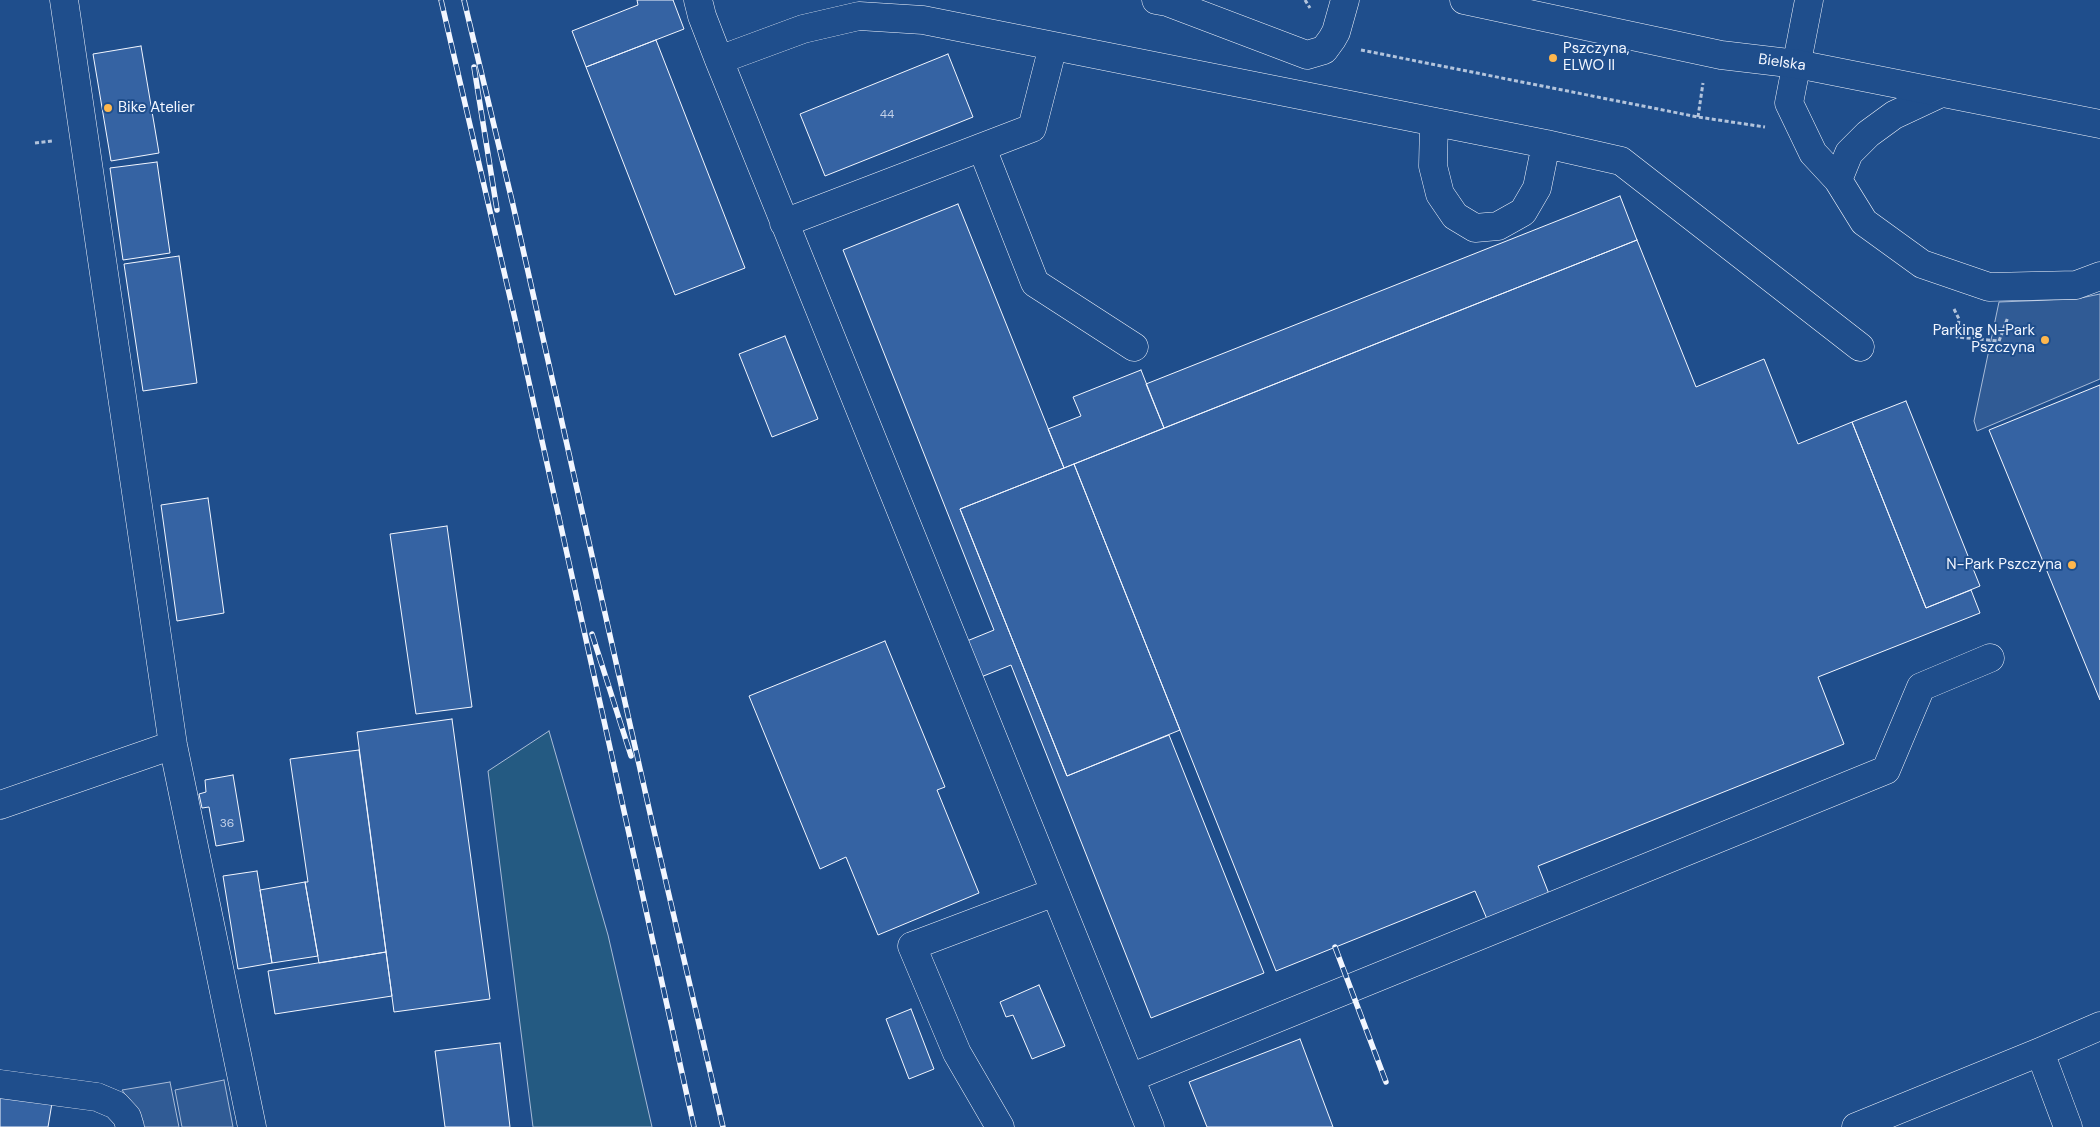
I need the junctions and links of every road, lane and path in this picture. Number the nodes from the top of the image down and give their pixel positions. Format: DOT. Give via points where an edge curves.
graph roads {
  1 [pos="64,0"];
  2 [pos="1156,0"];
  3 [pos="1305,0"];
  4 [pos="1345,0"];
  5 [pos="1464,0"];
  6 [pos="1809,0"];
  7 [pos="700,8"];
  8 [pos="1332,39"];
  9 [pos="1053,46"];
  10 [pos="719,60"];
  11 [pos="1797,64"];
  12 [pos="1941,93"];
  13 [pos="1434,122"];
  14 [pos="2100,124"];
  15 [pos="1775,129"];
  16 [pos="1546,144"];
  17 [pos="982,148"];
  18 [pos="1838,180"];
  19 [pos="784,223"];
  20 [pos="2100,276"];
  21 [pos="1950,304"];
  22 [pos="2012,314"];
  23 [pos="1860,346"];
  24 [pos="1134,347"];
  25 [pos="1990,658"];
  26 [pos="173,745"];
  27 [pos="0,805"];
  28 [pos="1055,892"];
  29 [pos="2100,1026"];
  30 [pos="2040,1052"];
  31 [pos="1130,1078"];
  32 [pos="0,1084"];
  33 [pos="130,1127"];
  34 [pos="252,1127"];
  35 [pos="1000,1127"];
  36 [pos="1150,1127"];
  37 [pos="1856,1127"];
  38 [pos="2068,1127"];
  1 -- 26 [label="main road"];
  2 -- 8 [label="main road" via="1307,55 1324,50"];
  3 -- 8 [label="path"];
  4 -- 8 [label="main road"];
  5 -- 11 [label="main road, Bielska" via="1721,55"];
  6 -- 11 [label="main road"];
  7 -- 10 [label="main road"];
  8 -- 15 [label="path" via="1354,49"];
  9 -- 10 [label="main road" via="923,20 859,16 803,29"];
  9 -- 13 [label="main road"];
  9 -- 17 [label="main road" via="1032,128"];
  10 -- 19 [label="main road"];
  11 -- 12 [label="main road, Bielska"];
  11 -- 18 [label="main road" via="1789,103 1813,153"];
  12 -- 14 [label="main road, Bielska"];
  12 -- 18 [label="main road" via="1894,115 1868,134 1849,153"];
  13 -- 16 [label="main road"];
  13 -- 16 [label="main road" via="1432,166 1440,194 1455,216 1475,228 1498,226 1523,212 1538,188"];
  16 -- 23 [label="main road" via="1621,161"];
  17 -- 19 [label="main road"];
  17 -- 24 [label="main road" via="1035,283"];
  18 -- 20 [label="main road" via="1864,222 1922,264 1989,287 2076,285"];
  19 -- 28 [label="main road"];
  21 -- 22 [label="path" via="1959,319 1957,336 1999,341 2006,318"];
  25 -- 31 [label="main road" via="1921,687 1886,770"];
  26 -- 27 [label="main road"];
  26 -- 34 [label="main road"];
  28 -- 31 [label="main road"];
  28 -- 35 [label="main road" via="912,946 957,1053"];
  29 -- 30 [label="main road"];
  30 -- 37 [label="main road"];
  30 -- 38 [label="main road"];
  31 -- 36 [label="main road"];
  32 -- 33 [label="main road" via="97,1096 116,1105 127,1117"];
}
